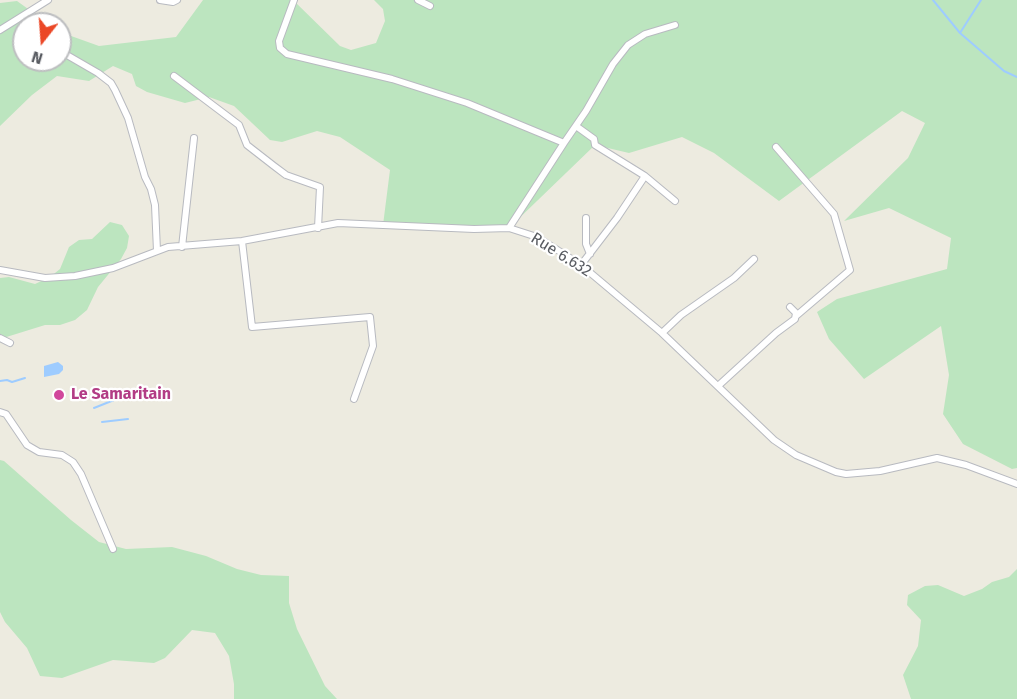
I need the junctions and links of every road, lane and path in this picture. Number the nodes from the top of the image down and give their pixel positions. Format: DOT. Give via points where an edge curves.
graph roads {
  1 [pos="48,0"];
  2 [pos="160,0"];
  3 [pos="177,0"];
  4 [pos="294,0"];
  5 [pos="418,0"];
  6 [pos="430,6"];
  7 [pos="30,12"];
  8 [pos="675,25"];
  9 [pos="72,58"];
  10 [pos="174,76"];
  11 [pos="576,126"];
  12 [pos="194,138"];
  13 [pos="564,142"];
  14 [pos="776,147"];
  15 [pos="645,176"];
  16 [pos="675,201"];
  17 [pos="586,218"];
  18 [pos="318,228"];
  19 [pos="509,228"];
  20 [pos="242,241"];
  21 [pos="182,247"];
  22 [pos="157,251"];
  23 [pos="590,254"];
  24 [pos="754,259"];
  25 [pos="581,265"];
  26 [pos="0,270"];
  27 [pos="790,307"];
  28 [pos="796,316"];
  29 [pos="662,333"];
  30 [pos="0,338"];
  31 [pos="10,343"];
  32 [pos="718,386"];
  33 [pos="354,399"];
  34 [pos="0,412"];
  35 [pos="1017,484"];
  36 [pos="113,549"];
  1 -- 7 [label="street"];
  2 -- 3 [label="street"];
  4 -- 13 [label="street" via="279,41 287,54 456,99"];
  5 -- 6 [label="street"];
  8 -- 11 [label="street" via="645,34 627,45"];
  9 -- 22 [label="street" via="111,83 128,118 155,205"];
  10 -- 18 [label="street" via="239,125 247,145 274,166 286,175 321,187"];
  11 -- 13 [label="street"];
  11 -- 15 [label="street" via="594,139 595,145"];
  12 -- 21 [label="street"];
  13 -- 19 [label="street"];
  14 -- 28 [label="street" via="834,214 850,270"];
  15 -- 16 [label="street"];
  15 -- 23 [label="street"];
  17 -- 23 [label="street"];
  18 -- 19 [label="street, Rue 6.632" via="338,223"];
  18 -- 20 [label="street, Rue 6.632"];
  19 -- 25 [label="street, Rue 6.632" via="537,237"];
  20 -- 21 [label="street, Rue 6.632"];
  20 -- 33 [label="street" via="252,327 370,317 373,346"];
  21 -- 22 [label="street, Rue 6.632"];
  22 -- 26 [label="street, Rue 6.632" via="113,268 75,276 45,278"];
  23 -- 25 [label="street"];
  24 -- 29 [label="street"];
  25 -- 29 [label="street, Rue 6.632"];
  27 -- 28 [label="street"];
  28 -- 32 [label="street"];
  29 -- 32 [label="street, Rue 6.632"];
  30 -- 31 [label="street"];
  32 -- 35 [label="street, Rue 6.632" via="781,446 836,472 864,474 937,458"];
  34 -- 36 [label="street" via="6,414 27,445 73,462"];
}
